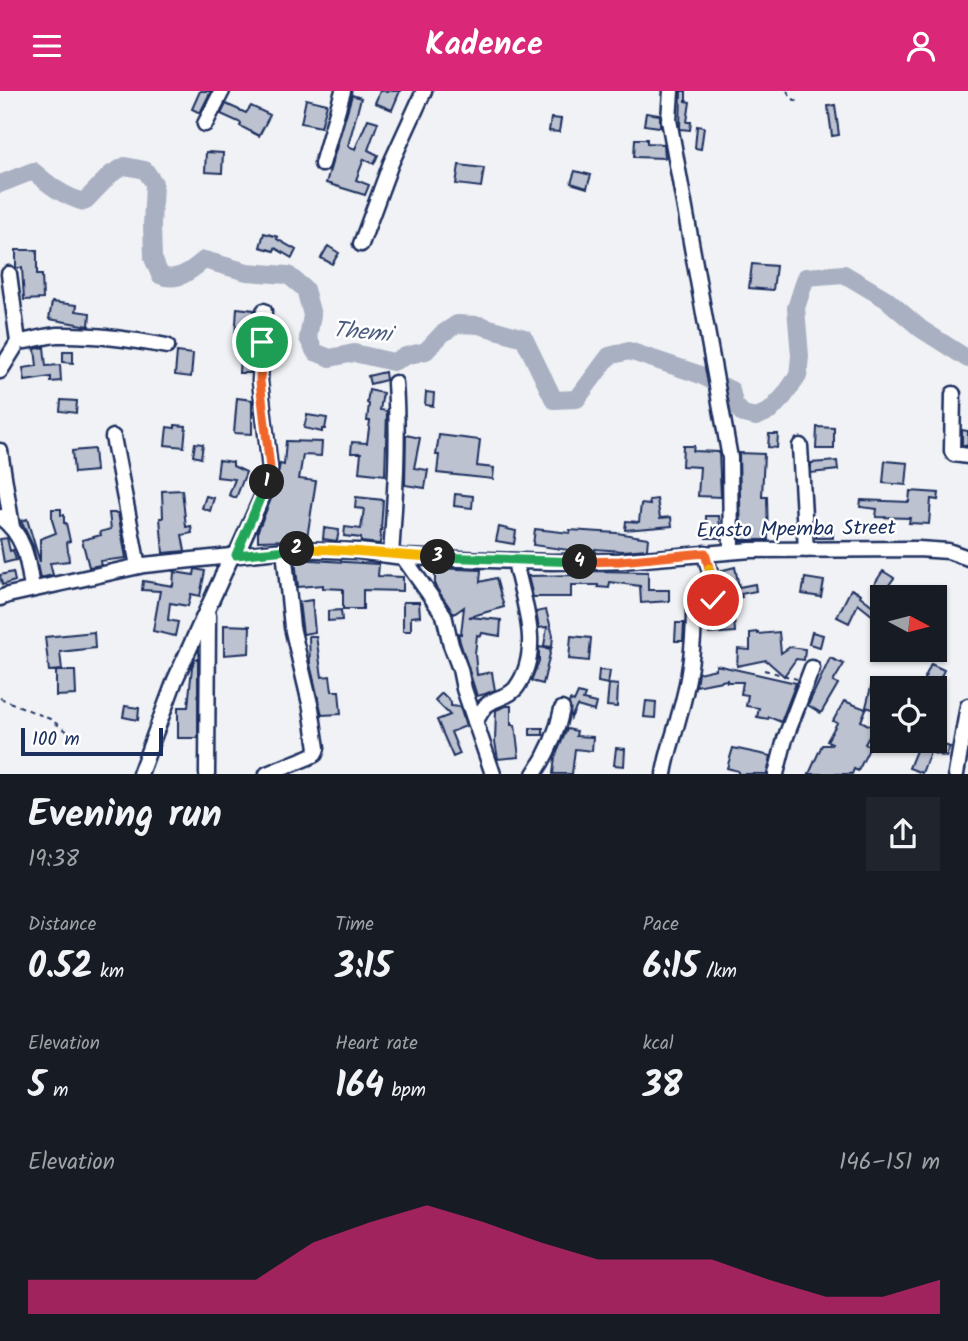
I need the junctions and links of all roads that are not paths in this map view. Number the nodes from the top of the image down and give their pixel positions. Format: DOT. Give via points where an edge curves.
graph roads {
  1 [pos="222,91"];
  2 [pos="343,91"];
  3 [pos="424,91"];
  4 [pos="671,91"];
  5 [pos="205,124"];
  6 [pos="322,164"];
  7 [pos="361,244"];
  8 [pos="9,274"];
  9 [pos="264,311"];
  10 [pos="19,342"];
  11 [pos="167,346"];
  12 [pos="0,371"];
  13 [pos="395,383"];
  14 [pos="953,394"];
  15 [pos="113,437"];
  16 [pos="800,446"];
  17 [pos="0,451"];
  18 [pos="968,456"];
  19 [pos="0,517"];
  20 [pos="12,527"];
  21 [pos="284,550"];
  22 [pos="806,550"];
  23 [pos="731,551"];
  24 [pos="705,553"];
  25 [pos="234,555"];
  26 [pos="397,556"];
  27 [pos="968,558"];
  28 [pos="515,561"];
  29 [pos="138,566"];
  30 [pos="32,589"];
  31 [pos="0,598"];
  32 [pos="209,603"];
  33 [pos="809,675"];
  34 [pos="968,706"];
  35 [pos="562,709"];
  36 [pos="475,722"];
  37 [pos="140,774"];
  38 [pos="207,774"];
  39 [pos="267,774"];
  40 [pos="494,774"];
  41 [pos="534,774"];
  42 [pos="664,774"];
  43 [pos="776,774"];
  44 [pos="956,774"];
  1 -- 5 [label="street"];
  2 -- 6 [label="street"];
  3 -- 7 [label="street"];
  4 -- 23 [label="street" via="670,120 730,458"];
  8 -- 10 [label="street"];
  9 -- 25 [label="street" via="260,381 270,468 265,490"];
  10 -- 11 [label="street" via="53,335 111,337"];
  10 -- 12 [label="street"];
  13 -- 26 [label="street"];
  14 -- 18 [label="street" via="952,451"];
  15 -- 29 [label="street"];
  16 -- 22 [label="street"];
  17 -- 20 [label="street"];
  19 -- 20 [label="street"];
  20 -- 30 [label="street" via="26,554"];
  21 -- 25 [label="street, Erasto Mpemba Street"];
  21 -- 26 [label="street, Erasto Mpemba Street" via="321,548"];
  21 -- 39 [label="street" via="292,627 317,748 315,754"];
  22 -- 23 [label="street, Erasto Mpemba Street"];
  22 -- 27 [label="street, Erasto Mpemba Street" via="918,549"];
  23 -- 24 [label="street, Erasto Mpemba Street"];
  24 -- 28 [label="street, Erasto Mpemba Street" via="620,561"];
  24 -- 42 [label="street" via="716,596 694,609 691,650"];
  25 -- 29 [label="street, Erasto Mpemba Street"];
  25 -- 32 [label="street"];
  26 -- 28 [label="street, Erasto Mpemba Street"];
  26 -- 36 [label="street" via="444,615"];
  28 -- 36 [label="street" via="531,633 530,658 515,689 488,704"];
  29 -- 30 [label="street, Erasto Mpemba Street"];
  30 -- 31 [label="street, Erasto Mpemba Street"];
  32 -- 37 [label="street"];
  32 -- 38 [label="street"];
  33 -- 43 [label="street"];
  34 -- 44 [label="street"];
  35 -- 41 [label="street" via="557,733"];
  36 -- 40 [label="street"];
}
